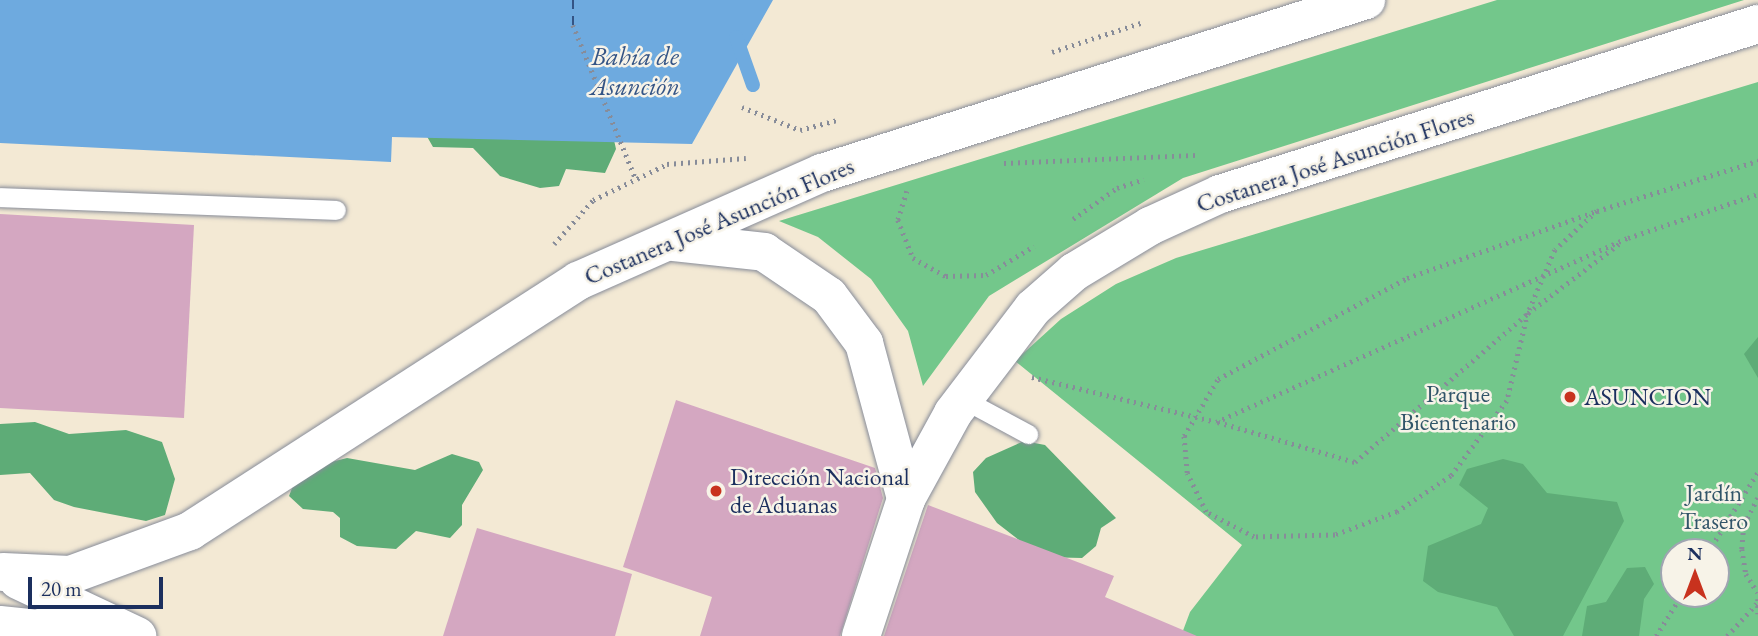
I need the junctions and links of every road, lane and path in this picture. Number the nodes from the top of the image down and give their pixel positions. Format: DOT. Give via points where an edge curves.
graph roads {
  1 [pos="1366,0"];
  2 [pos="1154,19"];
  3 [pos="1758,24"];
  4 [pos="573,25"];
  5 [pos="1039,56"];
  6 [pos="742,107"];
  7 [pos="851,116"];
  8 [pos="1758,161"];
  9 [pos="996,163"];
  10 [pos="1185,164"];
  11 [pos="1148,177"];
  12 [pos="636,179"];
  13 [pos="908,185"];
  14 [pos="1758,194"];
  15 [pos="0,197"];
  16 [pos="336,210"];
  17 [pos="1597,211"];
  18 [pos="1062,227"];
  19 [pos="1628,237"];
  20 [pos="657,243"];
  21 [pos="1040,243"];
  22 [pos="1545,275"];
  23 [pos="1528,313"];
  24 [pos="1021,374"];
  25 [pos="963,399"];
  26 [pos="1192,419"];
  27 [pos="1216,422"];
  28 [pos="1028,434"];
  29 [pos="1758,472"];
  30 [pos="1758,498"];
  31 [pos="906,499"];
  32 [pos="1717,538"];
  33 [pos="1758,593"];
  34 [pos="1758,601"];
  35 [pos="1673,608"];
  36 [pos="1758,614"];
  37 [pos="0,625"];
  38 [pos="107,636"];
  39 [pos="137,636"];
  40 [pos="861,636"];
  41 [pos="1656,636"];
  42 [pos="1727,636"];
  1 -- 20 [label="highway, Costanera José Asunción Flores" via="822,173"];
  2 -- 5 [label="path"];
  3 -- 25 [label="highway, Costanera José Asunción Flores" via="1220,194 1150,226 1074,272 1033,308"];
  4 -- 12 [label="path"];
  6 -- 7 [label="path" via="800,130"];
  8 -- 17 [label="path"];
  9 -- 10 [label="path" via="1210,155"];
  11 -- 18 [label="path" via="1117,188"];
  13 -- 21 [label="path" via="898,220 912,258 946,276 986,275"];
  14 -- 19 [label="path"];
  15 -- 16 [label="lane"];
  17 -- 22 [label="path" via="1555,250"];
  17 -- 26 [label="path" via="1406,278 1218,379"];
  19 -- 22 [label="path"];
  19 -- 23 [label="path"];
  20 -- 31 [label="highway" via="742,245 786,264 829,296 864,343"];
  20 -- 39 [label="highway, Costanera José Asunción Flores" via="578,281 190,531 70,575 3,572"];
  22 -- 23 [label="path"];
  22 -- 27 [label="path"];
  23 -- 26 [label="path" via="1507,401 1451,476 1397,512 1335,534 1254,537 1206,512 1187,474 1184,436"];
  23 -- 27 [label="path" via="1355,461"];
  24 -- 26 [label="path"];
  25 -- 28 [label="lane"];
  25 -- 31 [label="highway, Costanera José Asunción Flores"];
  26 -- 27 [label="path"];
  29 -- 32 [label="path"];
  30 -- 33 [label="path" via="1744,526 1742,549 1746,574"];
  31 -- 40 [label="highway, Costanera José Asunción Flores"];
  34 -- 36 [label="path"];
  34 -- 42 [label="path"];
  35 -- 41 [label="path"];
  37 -- 38 [label="highway"];
}
